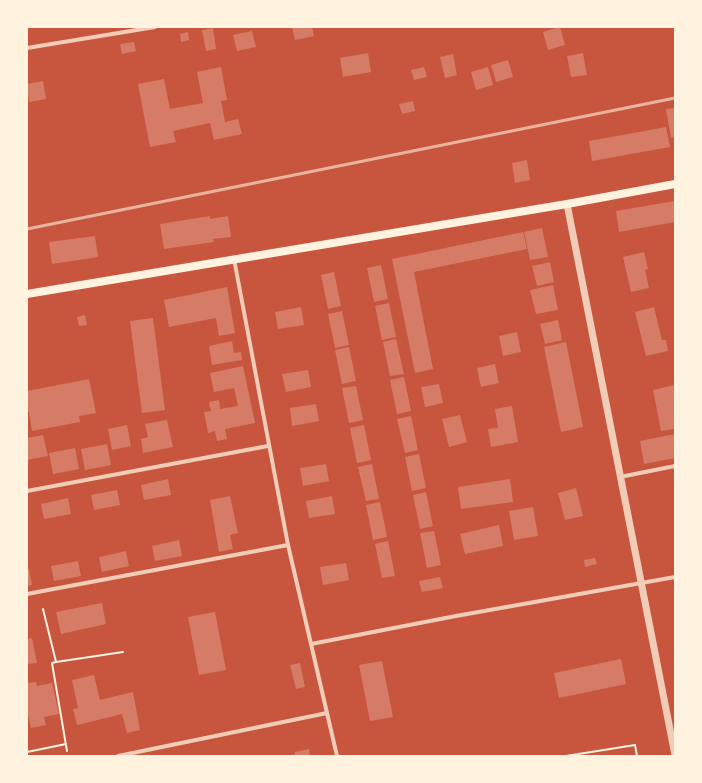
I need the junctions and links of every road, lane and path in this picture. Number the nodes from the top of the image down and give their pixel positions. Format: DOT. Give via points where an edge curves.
graph roads {
  1 [pos="155,27"];
  2 [pos="27,48"];
  3 [pos="675,184"];
  4 [pos="567,204"];
  5 [pos="234,259"];
  6 [pos="27,294"];
  7 [pos="268,446"];
  8 [pos="675,466"];
  9 [pos="620,477"];
  10 [pos="27,491"];
  11 [pos="288,545"];
  12 [pos="675,577"];
  13 [pos="642,583"];
  14 [pos="27,594"];
  15 [pos="43,608"];
  16 [pos="311,644"];
  17 [pos="123,652"];
  18 [pos="56,662"];
  19 [pos="327,713"];
  20 [pos="674,742"];
  21 [pos="66,744"];
  22 [pos="67,751"];
  23 [pos="27,752"];
  24 [pos="118,756"];
  25 [pos="336,756"];
  26 [pos="566,756"];
  27 [pos="637,756"];
  28 [pos="675,756"];
  1 -- 2 [label="street"];
  3 -- 4 [label="main road"];
  4 -- 5 [label="main road"];
  4 -- 9 [label="street"];
  5 -- 6 [label="main road"];
  5 -- 7 [label="street"];
  7 -- 10 [label="street"];
  7 -- 11 [label="street"];
  8 -- 9 [label="street"];
  9 -- 13 [label="street"];
  11 -- 14 [label="street"];
  11 -- 16 [label="street"];
  12 -- 13 [label="street"];
  13 -- 16 [label="street"];
  13 -- 20 [label="street"];
  15 -- 18 [label="path"];
  16 -- 19 [label="street"];
  17 -- 18 [label="path"];
  18 -- 21 [label="path" via="52,663"];
  19 -- 24 [label="street"];
  19 -- 25 [label="street"];
  20 -- 28 [label="street"];
  21 -- 22 [label="path"];
  21 -- 23 [label="path"];
  26 -- 27 [label="path" via="635,745"];
}
